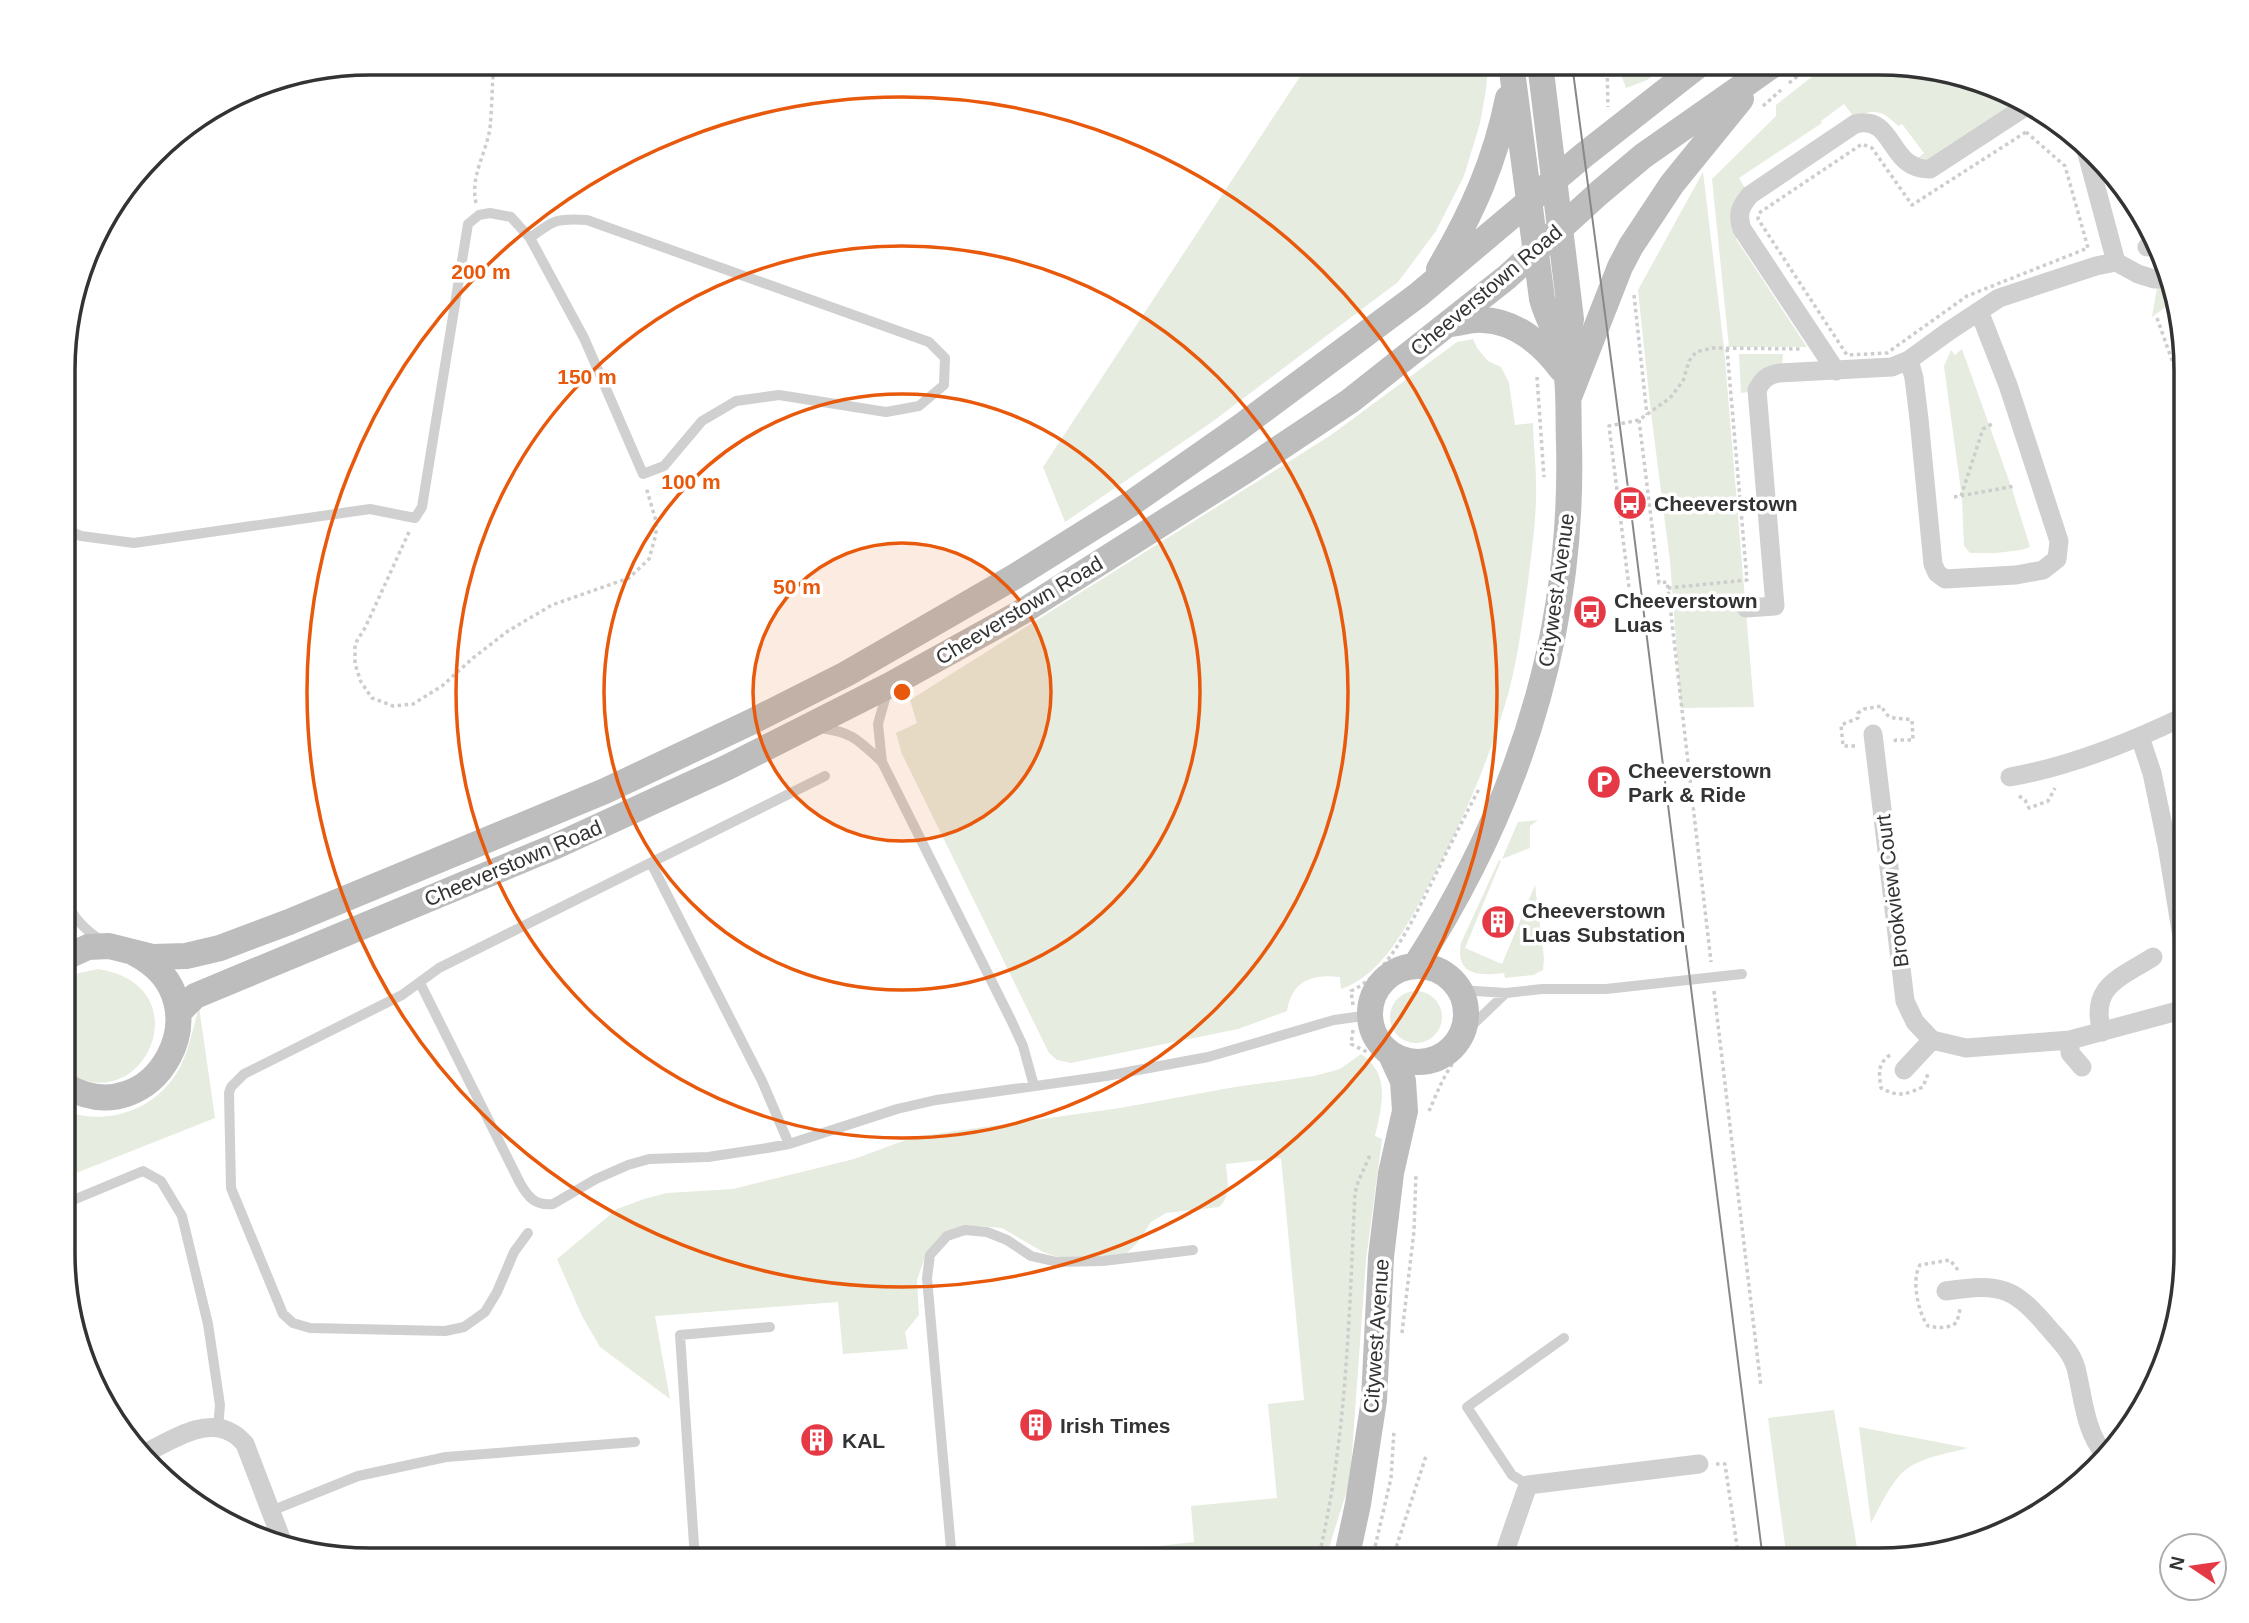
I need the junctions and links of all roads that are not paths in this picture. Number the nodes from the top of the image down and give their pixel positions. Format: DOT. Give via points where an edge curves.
graph roads {
  1 [pos="1510,75"];
  2 [pos="1512,75"];
  3 [pos="1541,75"];
  4 [pos="1686,75"];
  5 [pos="1759,75"];
  6 [pos="1763,75"];
  7 [pos="2019,111"];
  8 [pos="2090,165"];
  9 [pos="1555,181"];
  10 [pos="1529,202"];
  11 [pos="1561,228"];
  12 [pos="530,238"];
  13 [pos="1535,253"];
  14 [pos="2116,262"];
  15 [pos="2159,279"];
  16 [pos="1429,285"];
  17 [pos="1979,311"];
  18 [pos="1447,325"];
  19 [pos="1909,360"];
  20 [pos="1841,363"];
  21 [pos="1565,377"];
  22 [pos="75,534"];
  23 [pos="1746,608"];
  24 [pos="890,685"];
  25 [pos="2174,721"];
  26 [pos="808,727"];
  27 [pos="2140,737"];
  28 [pos="1874,742"];
  29 [pos="882,762"];
  30 [pos="825,776"];
  31 [pos="2012,786"];
  32 [pos="651,863"];
  33 [pos="2174,881"];
  34 [pos="75,917"];
  35 [pos="1438,929"];
  36 [pos="119,948"];
  37 [pos="75,953"];
  38 [pos="2153,957"];
  39 [pos="1415,966"];
  40 [pos="1742,974"];
  41 [pos="420,983"];
  42 [pos="1457,985"];
  43 [pos="1506,993"];
  44 [pos="2174,1004"];
  45 [pos="179,1012"];
  46 [pos="1362,1016"];
  47 [pos="2102,1032"];
  48 [pos="1466,1040"];
  49 [pos="1932,1040"];
  50 [pos="2070,1040"];
  51 [pos="1384,1058"];
  52 [pos="1432,1061"];
  53 [pos="2082,1067"];
  54 [pos="1904,1070"];
  55 [pos="1034,1086"];
  56 [pos="75,1092"];
  57 [pos="1417,1112"];
  58 [pos="789,1143"];
  59 [pos="75,1199"];
  60 [pos="528,1233"];
  61 [pos="1193,1250"];
  62 [pos="1954,1297"];
  63 [pos="770,1327"];
  64 [pos="1564,1338"];
  65 [pos="218,1427"];
  66 [pos="635,1442"];
  67 [pos="2101,1447"];
  68 [pos="151,1450"];
  69 [pos="1699,1464"];
  70 [pos="1528,1485"];
  71 [pos="271,1511"];
  72 [pos="279,1533"];
  73 [pos="694,1548"];
  74 [pos="951,1548"];
  75 [pos="1349,1548"];
  76 [pos="1506,1548"];
  1 -- 16 [label="main road" via="1497,143 1483,184"];
  2 -- 10 [label="main road, Citywest Avenue"];
  3 -- 9 [label="main road, Citywest Avenue"];
  4 -- 9 [label="main road, Cheeverstown Road"];
  5 -- 11 [label="main road, Cheeverstown Road" via="1643,156"];
  6 -- 21 [label="main road" via="1672,184 1631,246"];
  7 -- 20 [label="street" via="1930,169 1910,166 1875,124 1855,124 1742,205 1742,229"];
  8 -- 14 [label="street"];
  9 -- 10 [label="main road, Cheeverstown Road"];
  9 -- 11 [label="main road, Citywest Avenue"];
  10 -- 13 [label="main road, Citywest Avenue"];
  10 -- 16 [label="main road, Cheeverstown Road"];
  11 -- 13 [label="main road, Cheeverstown Road"];
  11 -- 21 [label="main road, Citywest Avenue" via="1571,319"];
  12 -- 12 [label="lane" via="584,338 643,474 664,466 702,421 736,401 779,396 886,412 919,406 944,385 945,358 929,342 587,220 552,221"];
  12 -- 22 [label="lane" via="511,217 490,213 468,224 422,508 415,518 370,509 134,542"];
  13 -- 18 [label="main road, Cheeverstown Road"];
  13 -- 21 [label="main road, Citywest Avenue" via="1546,314"];
  14 -- 15 [label="street"];
  14 -- 17 [label="street" via="2016,291"];
  16 -- 36 [label="main road, Cheeverstown Road" via="1129,505 834,680 605,791 220,948 153,957"];
  17 -- 19 [label="street"];
  17 -- 19 [label="street" via="2059,541 2057,559 2043,570 1945,579 1937,573"];
  18 -- 21 [label="main road" via="1482,319 1512,327 1537,342"];
  18 -- 24 [label="main road, Cheeverstown Road" via="1350,401 1248,469 1020,613"];
  19 -- 20 [label="street" via="1892,367"];
  20 -- 23 [label="street" via="1770,375 1757,390 1775,606"];
  21 -- 35 [label="main road, Citywest Avenue" via="1568,510 1554,634 1542,688 1504,799"];
  24 -- 26 [label="main road, Cheeverstown Road"];
  24 -- 29 [label="lane" via="878,724"];
  25 -- 27 [label="street"];
  26 -- 29 [label="lane" via="842,731"];
  26 -- 45 [label="main road, Cheeverstown Road" via="556,846 195,996"];
  27 -- 31 [label="street" via="2032,773"];
  27 -- 33 [label="street"];
  28 -- 49 [label="street, Brookview Court" via="1905,1001"];
  29 -- 55 [label="lane" via="1011,1020"];
  30 -- 32 [label="lane"];
  32 -- 41 [label="lane" via="439,968"];
  32 -- 58 [label="lane"];
  34 -- 36 [label="lane" via="89,933"];
  35 -- 39 [label="main road, Citywest Avenue"];
  35 -- 42 [label="main road" via="1443,961"];
  36 -- 37 [label="main road, Cheeverstown Road" via="88,947"];
  36 -- 45 [label="main road" via="147,960 162,974"];
  38 -- 47 [label="street" via="2104,991 2098,1008"];
  39 -- 42 [label="main road" via="1435,970"];
  39 -- 46 [label="main road" via="1388,977"];
  40 -- 43 [label="lane" via="1606,989"];
  41 -- 58 [label="lane" via="533,1201 553,1204 596,1179 649,1159 720,1155"];
  41 -- 60 [label="lane" via="244,1074 231,1087 231,1188 284,1314 293,1323 310,1328 445,1331 464,1327 485,1312"];
  42 -- 43 [label="lane"];
  42 -- 48 [label="main road" via="1465,1001"];
  43 -- 48 [label="lane"];
  44 -- 47 [label="street"];
  45 -- 56 [label="main road" via="178,1037 168,1062 151,1081 128,1093 103,1098"];
  46 -- 51 [label="main road"];
  46 -- 55 [label="lane" via="1208,1057"];
  47 -- 50 [label="street"];
  48 -- 52 [label="main road"];
  49 -- 50 [label="street" via="1966,1048"];
  49 -- 54 [label="street"];
  50 -- 53 [label="street" via="2070,1053"];
  51 -- 52 [label="main road"];
  51 -- 57 [label="main road, Citywest Avenue" via="1403,1081"];
  52 -- 57 [label="main road, Citywest Avenue"];
  55 -- 58 [label="lane" via="936,1100"];
  57 -- 75 [label="main road, Citywest Avenue" via="1391,1173 1381,1257 1374,1400"];
  59 -- 65 [label="lane" via="143,1171 160,1181 181,1216 194,1262 214,1359"];
  61 -- 74 [label="lane" via="1057,1262 1031,1256 987,1232 965,1230 947,1236 930,1255 927,1278"];
  62 -- 67 [label="street" via="1972,1287 2000,1288 2034,1310 2073,1359 2093,1434"];
  63 -- 73 [label="lane" via="680,1335"];
  64 -- 70 [label="lane" via="1467,1406 1512,1475"];
  65 -- 68 [label="street" via="201,1428"];
  65 -- 71 [label="street" via="245,1444"];
  66 -- 71 [label="lane" via="446,1457 358,1476"];
  69 -- 70 [label="street"];
  70 -- 76 [label="street"];
  71 -- 72 [label="street"];
}
